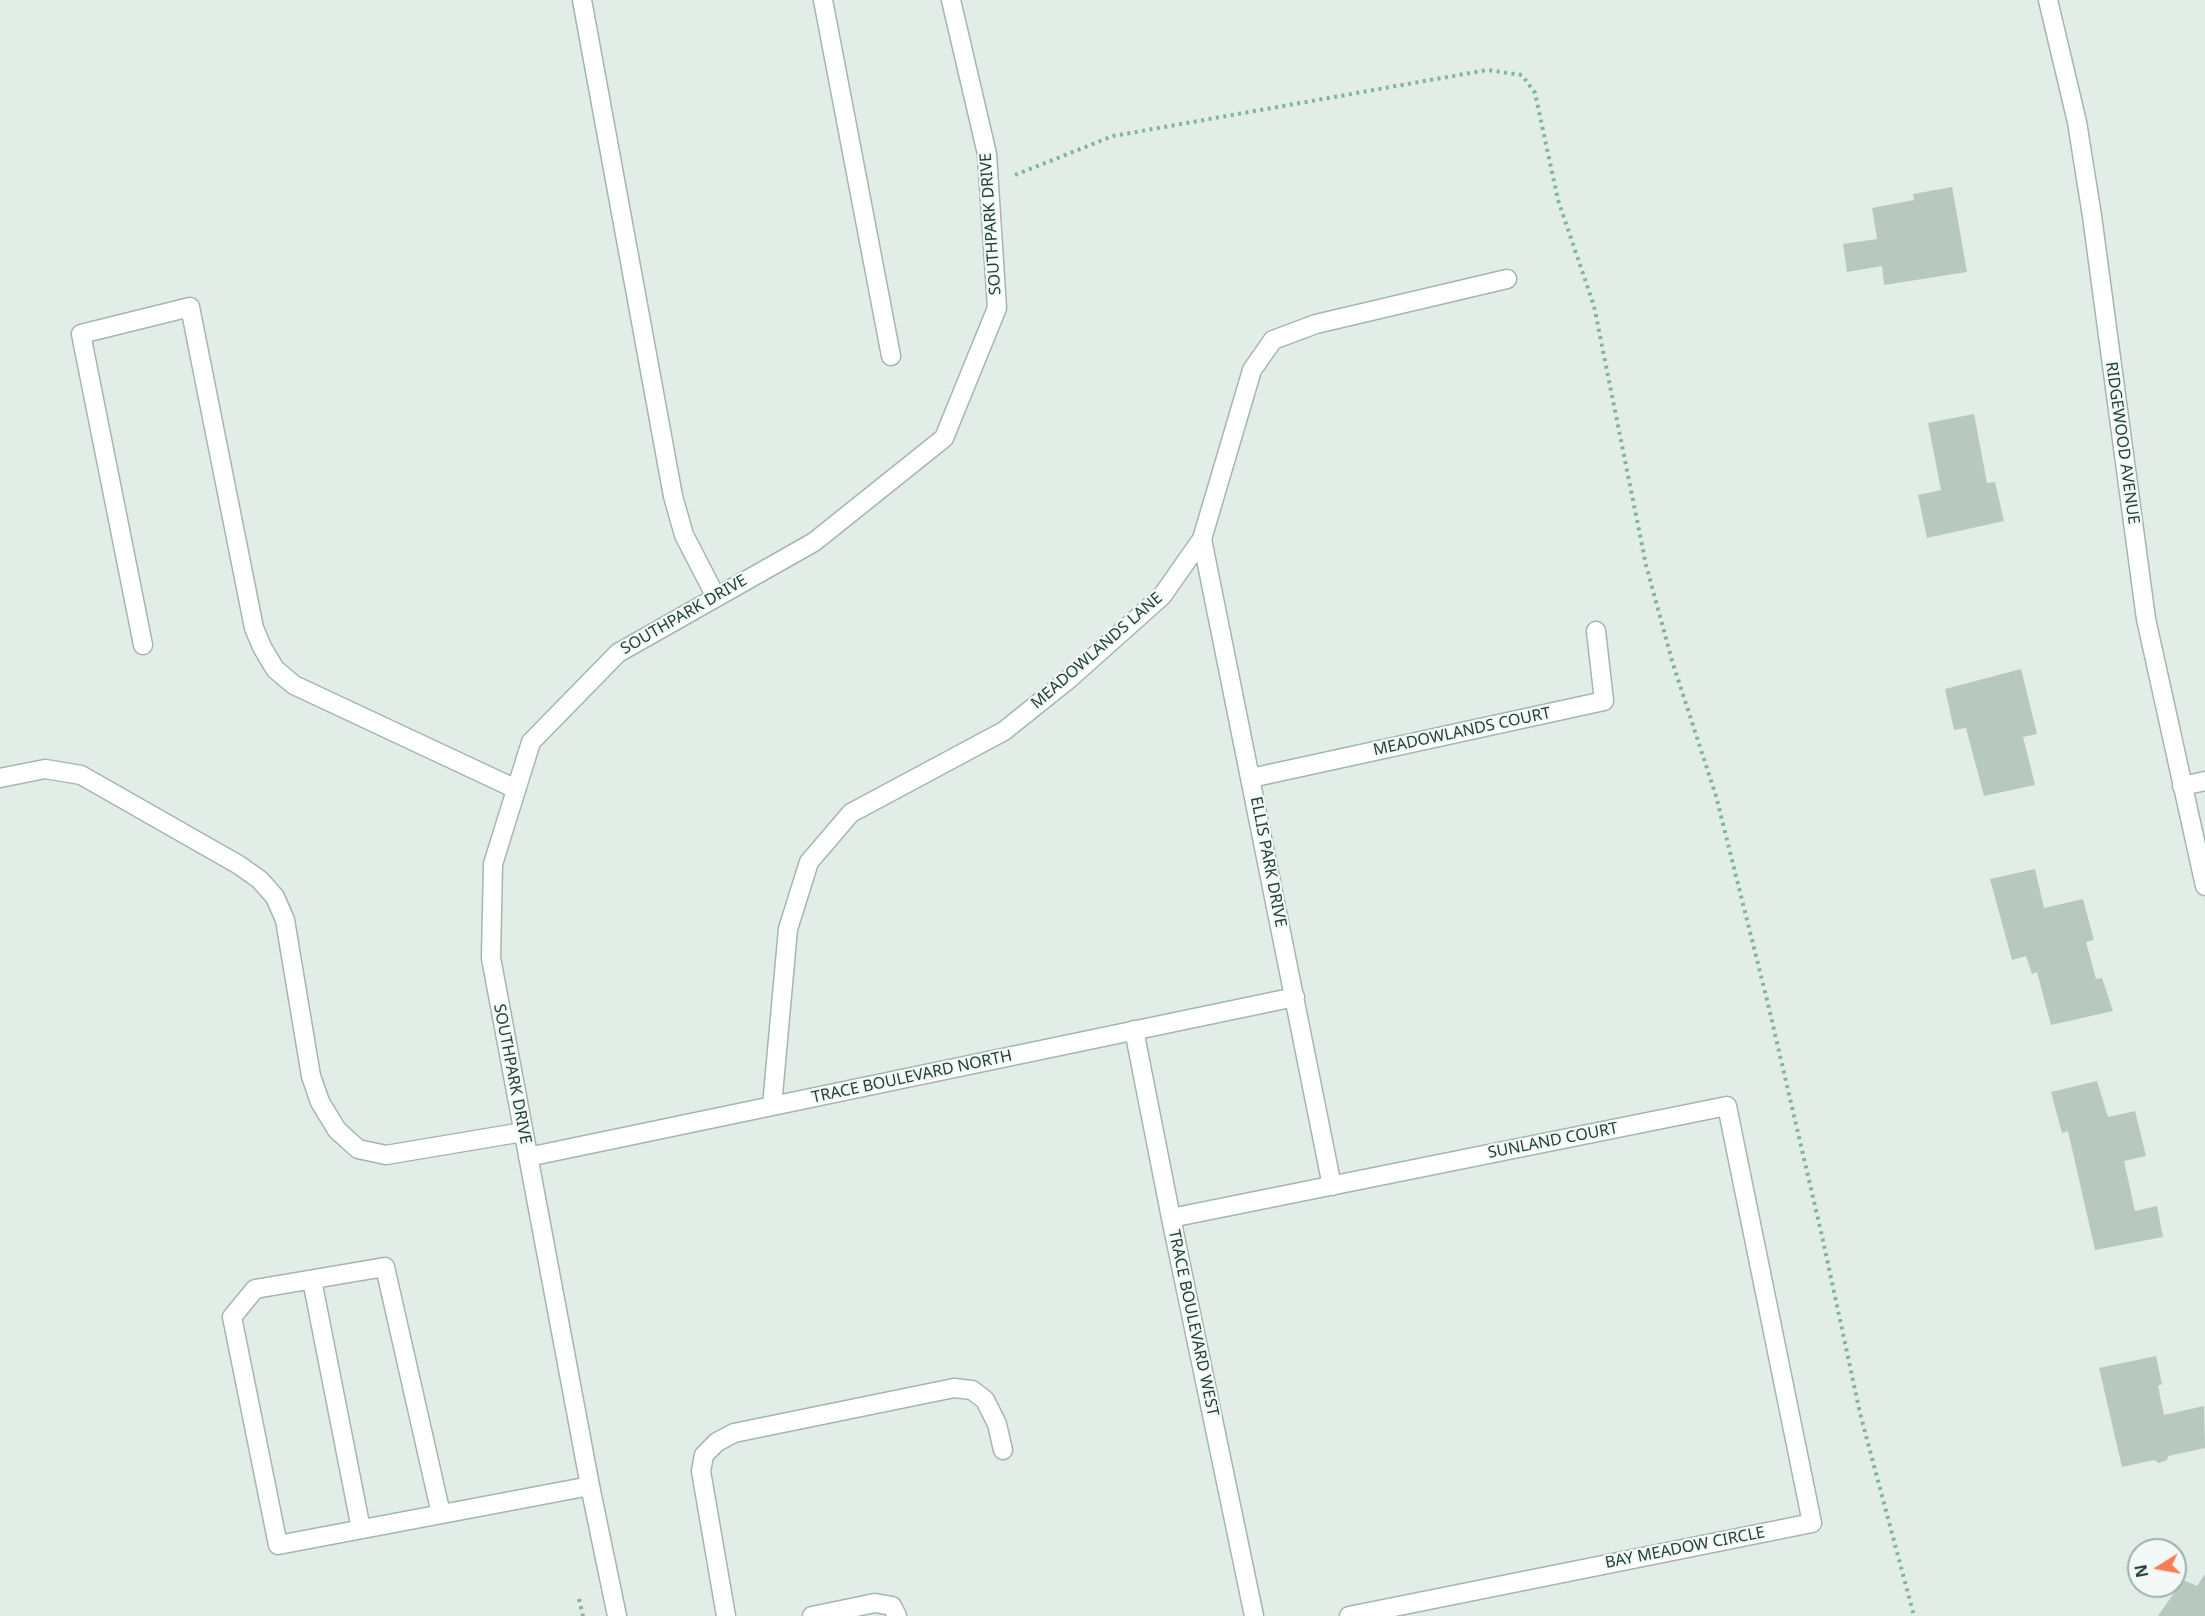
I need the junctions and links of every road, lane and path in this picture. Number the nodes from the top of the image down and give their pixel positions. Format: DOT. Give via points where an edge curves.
graph roads {
  1 [pos="582,0"];
  2 [pos="823,0"];
  3 [pos="951,0"];
  4 [pos="2048,0"];
  5 [pos="1507,279"];
  6 [pos="891,356"];
  7 [pos="1202,539"];
  8 [pos="716,597"];
  9 [pos="1596,631"];
  10 [pos="143,645"];
  11 [pos="0,778"];
  12 [pos="1251,778"];
  13 [pos="2205,781"];
  14 [pos="2182,786"];
  15 [pos="516,789"];
  16 [pos="2205,886"];
  17 [pos="1295,997"];
  18 [pos="1134,1030"];
  19 [pos="772,1106"];
  20 [pos="523,1132"];
  21 [pos="528,1157"];
  22 [pos="1332,1186"];
  23 [pos="1171,1218"];
  24 [pos="312,1280"];
  25 [pos="1769,1314"];
  26 [pos="1003,1450"];
  27 [pos="590,1486"];
  28 [pos="441,1514"];
  29 [pos="361,1529"];
  30 [pos="579,1599"];
  31 [pos="583,1616"];
  32 [pos="617,1616"];
  33 [pos="726,1616"];
  34 [pos="812,1616"];
  35 [pos="897,1616"];
  36 [pos="1254,1616"];
  37 [pos="1349,1616"];
  1 -- 8 [label="street" via="673,496 684,535"];
  2 -- 6 [label="street"];
  3 -- 8 [label="street, SOUTHPARK DRIVE" via="987,154 997,308 944,438 814,542"];
  4 -- 14 [label="street, RIDGEWOOD AVENUE" via="2077,122 2146,619"];
  5 -- 7 [label="street, MEADOWLANDS LANE" via="1316,324 1273,340 1252,370"];
  7 -- 12 [label="street, ELLIS PARK DRIVE"];
  7 -- 19 [label="street, MEADOWLANDS LANE" via="1162,596 1069,679 1004,731 851,813 809,862 789,929"];
  8 -- 15 [label="street, SOUTHPARK DRIVE" via="618,652 531,742"];
  9 -- 12 [label="street, MEADOWLANDS COURT" via="1604,701"];
  10 -- 15 [label="street" via="81,334 190,307 254,628 275,669 294,685"];
  11 -- 20 [label="street" via="45,769 81,775 239,865 268,888 285,920 311,1076 320,1102 337,1130 358,1149 386,1155"];
  12 -- 17 [label="street, ELLIS PARK DRIVE"];
  13 -- 14 [label="street"];
  14 -- 16 [label="street, RIDGEWOOD AVENUE"];
  15 -- 20 [label="street, SOUTHPARK DRIVE" via="493,864 491,958"];
  17 -- 18 [label="street, TRACE BOULEVARD NORTH"];
  17 -- 22 [label="street, ELLIS PARK DRIVE"];
  18 -- 19 [label="street, TRACE BOULEVARD NORTH"];
  18 -- 23 [label="street, TRACE BOULEVARD WEST"];
  19 -- 21 [label="street, TRACE BOULEVARD NORTH"];
  20 -- 21 [label="street, SOUTHPARK DRIVE"];
  21 -- 27 [label="street, SOUTHPARK DRIVE"];
  22 -- 23 [label="street, SUNLAND COURT"];
  22 -- 25 [label="street, SUNLAND COURT" via="1727,1106"];
  23 -- 36 [label="street, TRACE BOULEVARD WEST"];
  24 -- 28 [label="street" via="385,1267"];
  24 -- 29 [label="street"];
  24 -- 29 [label="street" via="255,1289 232,1317 278,1545"];
  25 -- 37 [label="street, BAY MEADOW CIRCLE" via="1812,1523"];
  26 -- 33 [label="street" via="986,1400 972,1390 954,1388 734,1433 717,1442 704,1455 701,1471"];
  27 -- 28 [label="street"];
  27 -- 32 [label="street, SOUTHPARK DRIVE"];
  28 -- 29 [label="street"];
  30 -- 31 [label="path"];
  34 -- 35 [label="street" via="875,1603 892,1606"];
}
